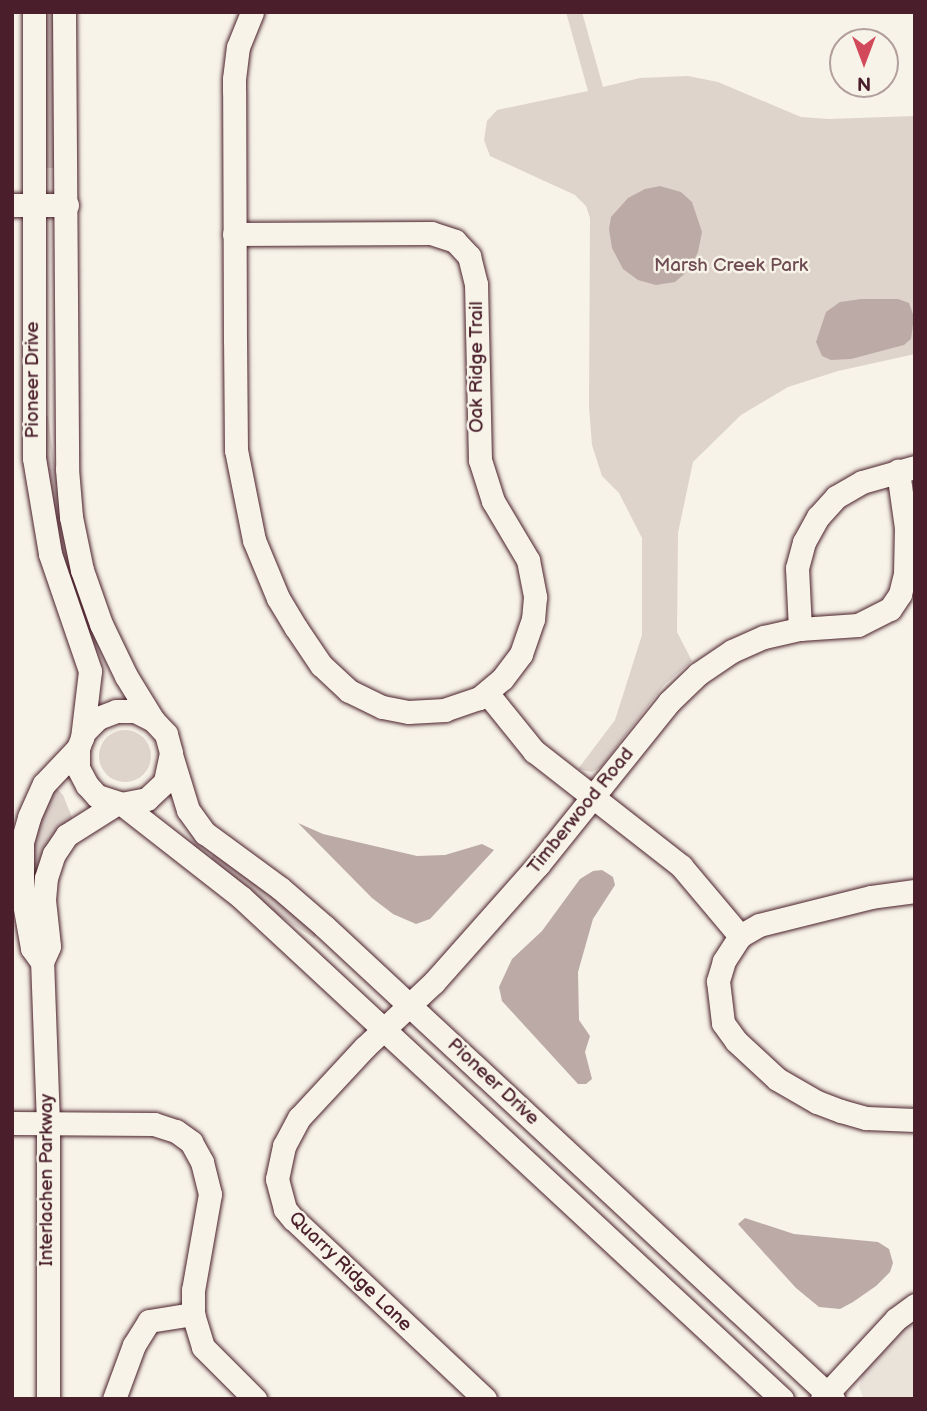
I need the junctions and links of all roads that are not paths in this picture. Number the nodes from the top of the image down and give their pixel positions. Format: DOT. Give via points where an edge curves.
graph roads {
  1 [pos="34,12"];
  2 [pos="64,12"];
  3 [pos="252,12"];
  4 [pos="23,205"];
  5 [pos="67,205"];
  6 [pos="234,234"];
  7 [pos="906,469"];
  8 [pos="800,629"];
  9 [pos="487,693"];
  10 [pos="152,720"];
  11 [pos="80,743"];
  12 [pos="172,758"];
  13 [pos="594,797"];
  14 [pos="119,804"];
  15 [pos="915,891"];
  16 [pos="740,936"];
  17 [pos="42,962"];
  18 [pos="409,1006"];
  19 [pos="384,1029"];
  20 [pos="915,1120"];
  21 [pos="12,1123"];
  22 [pos="48,1123"];
  23 [pos="915,1305"];
  24 [pos="193,1314"];
  25 [pos="827,1397"];
  26 [pos="48,1399"];
  27 [pos="114,1399"];
  28 [pos="255,1399"];
  29 [pos="485,1399"];
  30 [pos="782,1399"];
  1 -- 4 [label="street, Pioneer Drive"];
  2 -- 5 [label="street, Pioneer Drive"];
  3 -- 6 [label="street, Oak Ridge Trail" via="234,79"];
  4 -- 5 [label="street"];
  4 -- 11 [label="street, Pioneer Drive" via="34,458 50,554 89,667"];
  5 -- 10 [label="street, Pioneer Drive" via="67,452 73,527 98,617"];
  6 -- 9 [label="street, Oak Ridge Trail" via="238,466 254,540 287,614 330,674 373,704 427,713"];
  6 -- 9 [label="street, Oak Ridge Trail" via="431,233 455,241 469,256 477,284 480,460 493,501 525,554 535,592 533,619 521,654"];
  7 -- 8 [label="street, Timberwood Road" via="862,482 836,498 818,517 797,568"];
  7 -- 8 [label="street, Timberwood Road" via="905,574 900,594 890,609 858,625"];
  8 -- 13 [label="street, Timberwood Road" via="732,651 698,674 669,702"];
  9 -- 13 [label="street" via="525,742"];
  10 -- 11 [label="street" via="135,711 109,713 93,722"];
  10 -- 12 [label="street" via="166,734"];
  11 -- 14 [label="street" via="78,768 84,781 97,796"];
  11 -- 17 [label="street, Interlachen Parkway" via="44,784 22,842 22,892 32,948"];
  12 -- 14 [label="street" via="168,776 157,792 141,801"];
  12 -- 18 [label="street, Pioneer Drive" via="188,810 205,834 291,897"];
  13 -- 16 [label="street" via="681,866"];
  13 -- 18 [label="street, Timberwood Road"];
  14 -- 17 [label="street, Interlachen Parkway" via="73,830 54,854 46,878 49,946"];
  14 -- 19 [label="street, Pioneer Drive" via="229,886"];
  15 -- 16 [label="street" via="775,919"];
  16 -- 20 [label="street" via="718,981 723,1023 736,1041 777,1079 817,1102 866,1118"];
  17 -- 22 [label="street, Interlachen Parkway"];
  18 -- 19 [label="street, Timberwood Road"];
  18 -- 25 [label="street, Pioneer Drive"];
  19 -- 29 [label="street, Quarry Ridge Lane" via="299,1118 278,1161 280,1195 303,1231"];
  19 -- 30 [label="street, Pioneer Drive"];
  21 -- 22 [label="street"];
  22 -- 24 [label="street" via="155,1124 191,1142 202,1161 210,1194"];
  22 -- 26 [label="street, Interlachen Parkway"];
  23 -- 25 [label="street" via="896,1319"];
  24 -- 27 [label="street" via="149,1321 134,1345"];
  24 -- 28 [label="street" via="203,1347"];
}
